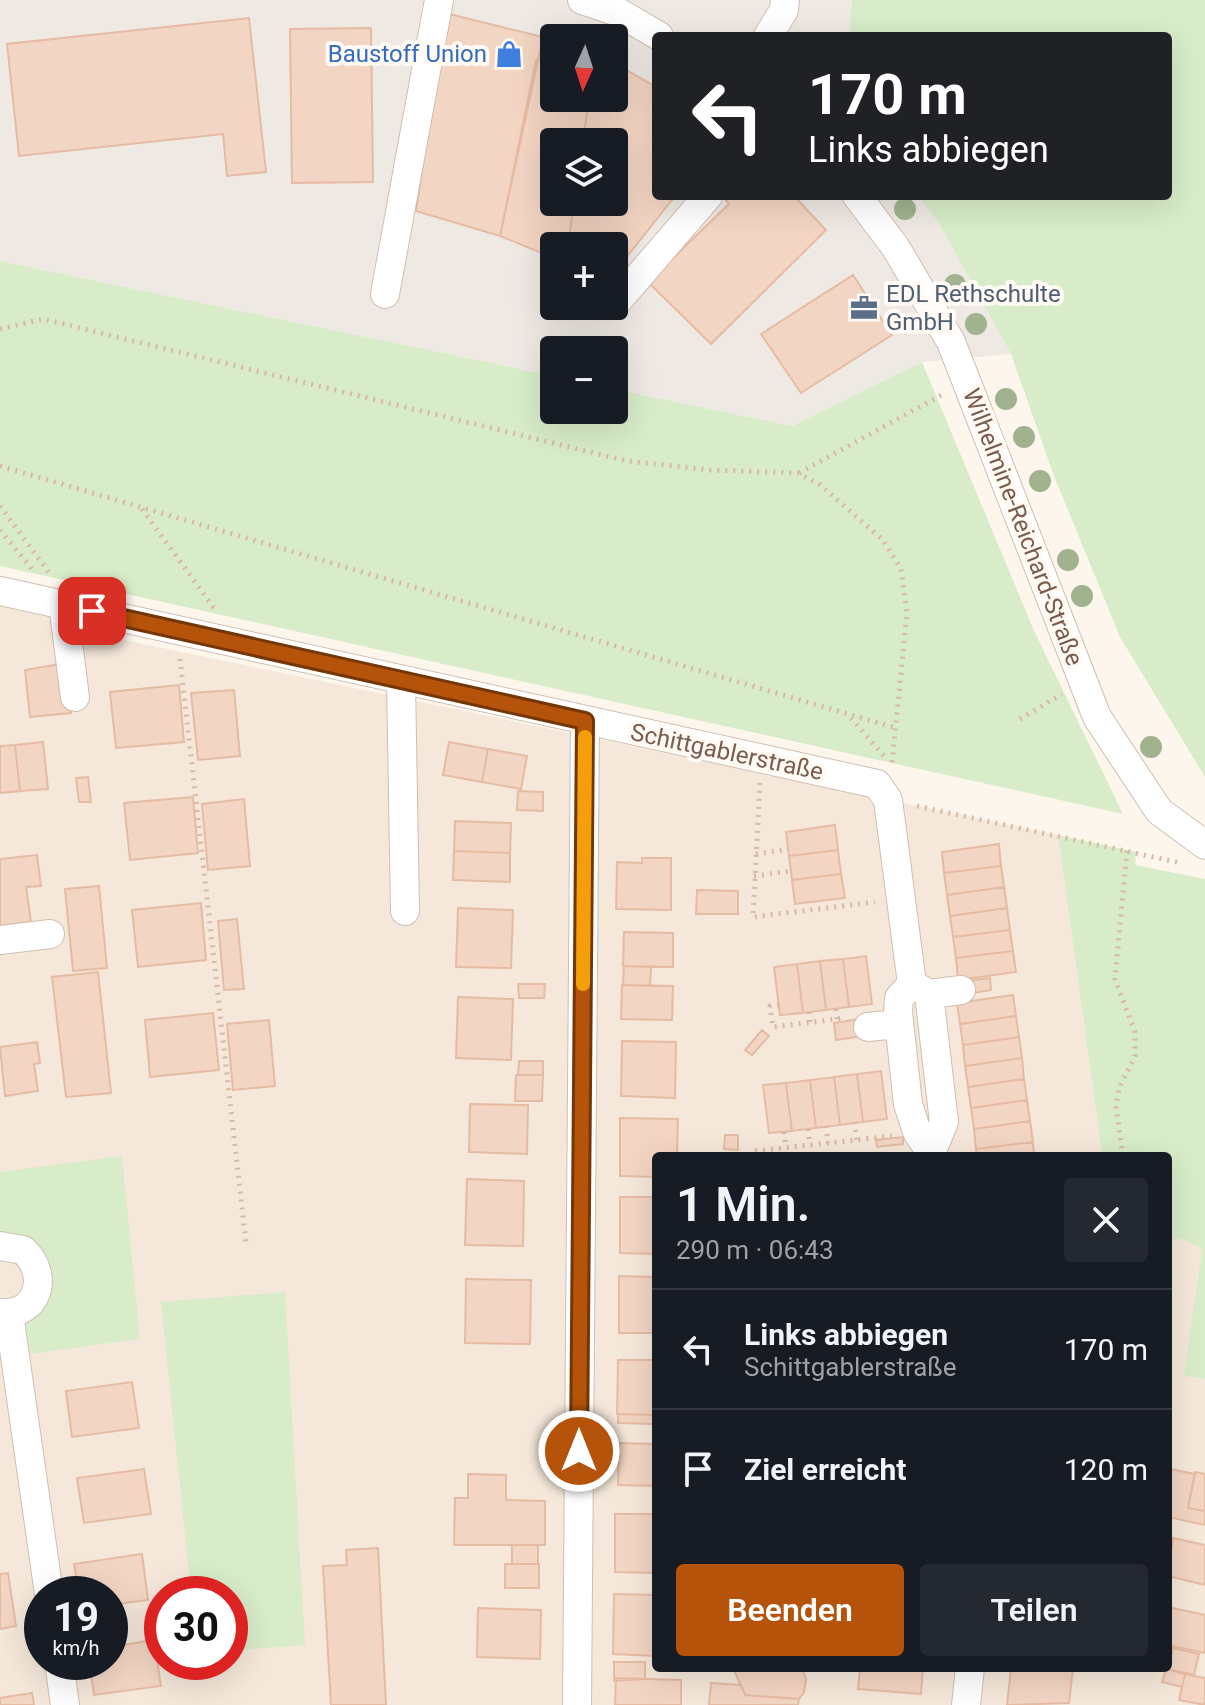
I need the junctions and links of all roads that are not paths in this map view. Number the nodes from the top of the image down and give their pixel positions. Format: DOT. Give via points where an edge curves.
graph roads {
  1 [pos="439,0"];
  2 [pos="582,0"];
  3 [pos="785,0"];
  4 [pos="652,32"];
  5 [pos="770,32"];
  6 [pos="705,200"];
  7 [pos="860,200"];
  8 [pos="628,288"];
  9 [pos="385,294"];
  10 [pos="0,591"];
  11 [pos="63,604"];
  12 [pos="401,681"];
  13 [pos="75,697"];
  14 [pos="585,721"];
  15 [pos="1205,845"];
  16 [pos="405,911"];
  17 [pos="50,934"];
  18 [pos="0,940"];
  19 [pos="920,989"];
  20 [pos="961,990"];
  21 [pos="860,1022"];
  22 [pos="898,1024"];
  23 [pos="927,1147"];
  24 [pos="0,1246"];
  25 [pos="5,1313"];
  26 [pos="46,1576"];
  27 [pos="970,1672"];
  28 [pos="62,1680"];
  29 [pos="65,1705"];
  30 [pos="577,1705"];
  31 [pos="966,1705"];
  1 -- 9 [label="street"];
  2 -- 4 [label="street" via="618,12"];
  3 -- 5 [label="street"];
  6 -- 8 [label="street"];
  7 -- 15 [label="street, Wilhelmine-Reichard-Straße" via="930,302 967,382 1097,717 1159,811"];
  10 -- 11 [label="street, Schittgablerstraße"];
  11 -- 12 [label="street, Schittgablerstraße"];
  11 -- 13 [label="street"];
  12 -- 14 [label="street, Schittgablerstraße"];
  12 -- 16 [label="street"];
  14 -- 19 [label="street, Schittgablerstraße" via="877,784 888,800 900,899"];
  14 -- 30 [label="street"];
  17 -- 18 [label="street"];
  19 -- 20 [label="street"];
  19 -- 22 [label="street" via="899,998"];
  19 -- 23 [label="street" via="944,1122"];
  21 -- 22 [label="street"];
  22 -- 23 [label="street" via="908,1104"];
  24 -- 25 [label="street" via="23,1250 39,1276 28,1305"];
  25 -- 26 [label="street"];
  27 -- 31 [label="street"];
  28 -- 29 [label="street"];
}
